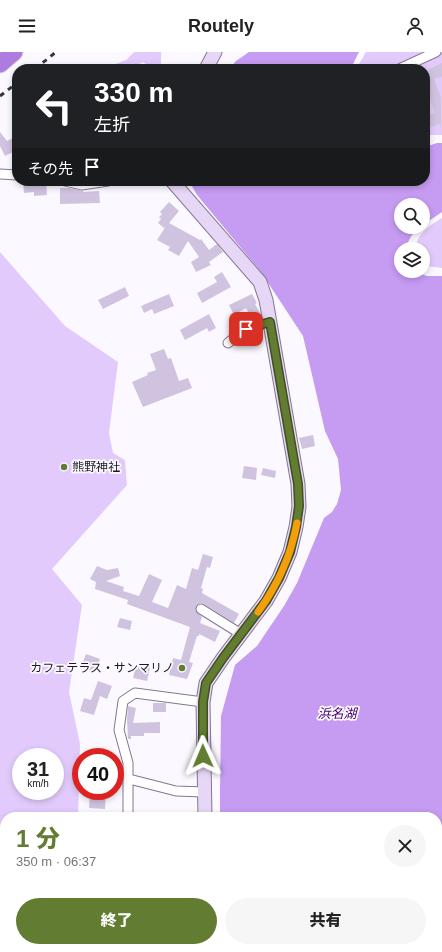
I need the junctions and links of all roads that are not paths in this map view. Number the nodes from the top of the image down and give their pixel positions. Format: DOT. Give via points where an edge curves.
graph roads {
  1 [pos="14,52"];
  2 [pos="215,52"];
  3 [pos="436,52"];
  4 [pos="0,64"];
  5 [pos="209,64"];
  6 [pos="410,64"];
  7 [pos="0,174"];
  8 [pos="12,175"];
  9 [pos="176,186"];
  10 [pos="270,322"];
  11 [pos="228,343"];
  12 [pos="200,609"];
  13 [pos="241,634"];
  14 [pos="203,702"];
  15 [pos="129,779"];
  16 [pos="204,792"];
  17 [pos="128,812"];
  18 [pos="205,812"];
  1 -- 4 [label="highway"];
  2 -- 5 [label="street"];
  3 -- 6 [label="street"];
  7 -- 8 [label="street"];
  9 -- 10 [label="street" via="260,282"];
  10 -- 11 [label="street" via="246,329"];
  10 -- 13 [label="street" via="298,484 299,506 290,552 279,578 266,601"];
  12 -- 13 [label="street"];
  13 -- 14 [label="street" via="206,683"];
  14 -- 15 [label="street" via="135,694 123,701 119,730 128,764"];
  14 -- 16 [label="street"];
  15 -- 16 [label="street" via="176,791"];
  15 -- 17 [label="street"];
  16 -- 18 [label="street"];
}
